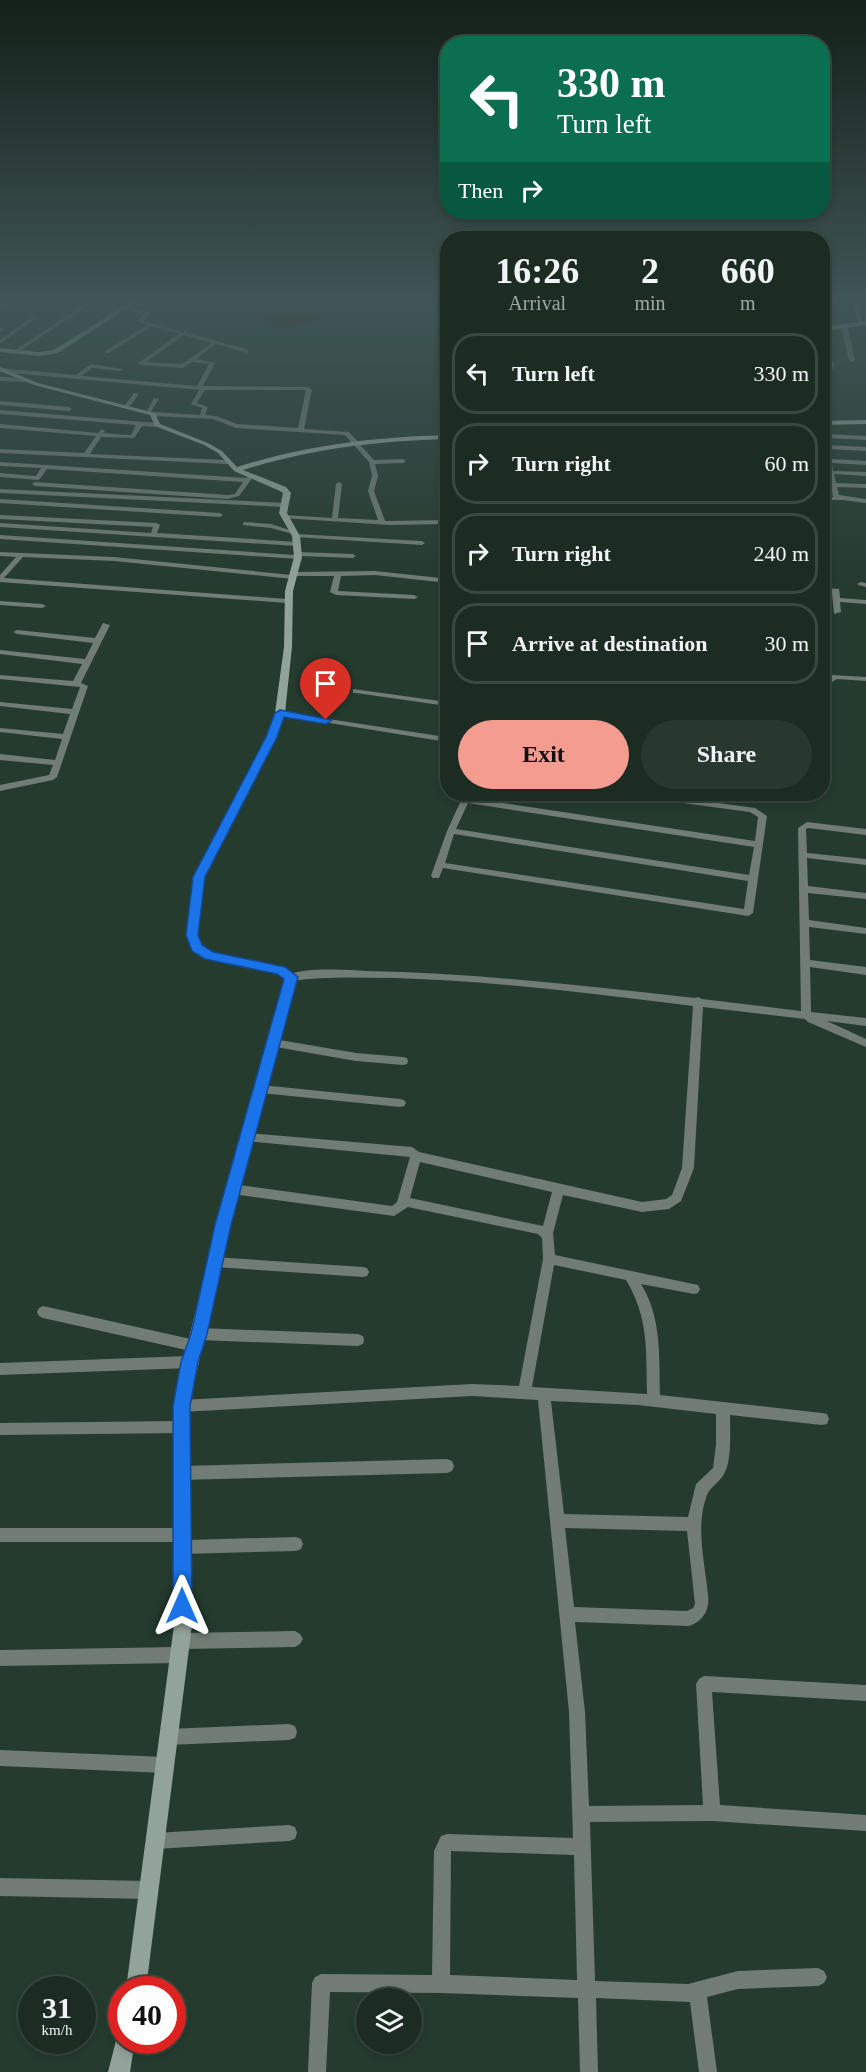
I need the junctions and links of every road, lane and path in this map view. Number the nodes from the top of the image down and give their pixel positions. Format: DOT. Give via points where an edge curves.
graph roads {
  1 [pos="76,393"];
  2 [pos="199,393"];
  3 [pos="307,393"];
  4 [pos="136,394"];
  5 [pos="156,399"];
  6 [pos="0,403"];
  7 [pos="128,405"];
  8 [pos="0,412"];
  9 [pos="202,416"];
  10 [pos="153,417"];
  11 [pos="60,418"];
  12 [pos="0,419"];
  13 [pos="70,419"];
  14 [pos="866,422"];
  15 [pos="830,423"];
  16 [pos="53,424"];
  17 [pos="140,424"];
  18 [pos="64,425"];
  19 [pos="0,426"];
  20 [pos="301,429"];
  21 [pos="0,434"];
  22 [pos="830,434"];
  23 [pos="100,435"];
  24 [pos="440,437"];
  25 [pos="866,438"];
  26 [pos="356,440"];
  27 [pos="95,441"];
  28 [pos="125,443"];
  29 [pos="830,447"];
  30 [pos="866,449"];
  31 [pos="0,451"];
  32 [pos="85,456"];
  33 [pos="403,461"];
  34 [pos="830,461"];
  35 [pos="372,462"];
  36 [pos="866,463"];
  37 [pos="0,464"];
  38 [pos="232,466"];
  39 [pos="45,467"];
  40 [pos="830,472"];
  41 [pos="866,474"];
  42 [pos="0,476"];
  43 [pos="248,479"];
  44 [pos="830,480"];
  45 [pos="34,484"];
  46 [pos="339,484"];
  47 [pos="832,484"];
  48 [pos="866,486"];
  49 [pos="0,491"];
  50 [pos="830,498"];
  51 [pos="838,499"];
  52 [pos="0,501"];
  53 [pos="866,501"];
  54 [pos="285,511"];
  55 [pos="220,514"];
  56 [pos="0,517"];
  57 [pos="335,518"];
  58 [pos="382,522"];
  59 [pos="440,522"];
  60 [pos="245,524"];
  61 [pos="0,525"];
  62 [pos="153,534"];
  63 [pos="0,537"];
  64 [pos="422,543"];
  65 [pos="297,545"];
  66 [pos="0,554"];
  67 [pos="21,555"];
  68 [pos="353,556"];
  69 [pos="338,573"];
  70 [pos="294,575"];
  71 [pos="0,580"];
  72 [pos="440,580"];
  73 [pos="830,591"];
  74 [pos="414,597"];
  75 [pos="836,600"];
  76 [pos="287,601"];
  77 [pos="866,602"];
  78 [pos="0,603"];
  79 [pos="42,606"];
  80 [pos="837,612"];
  81 [pos="106,625"];
  82 [pos="16,632"];
  83 [pos="98,641"];
  84 [pos="0,652"];
  85 [pos="87,662"];
  86 [pos="0,677"];
  87 [pos="866,679"];
  88 [pos="830,680"];
  89 [pos="76,684"];
  90 [pos="356,691"];
  91 [pos="440,703"];
  92 [pos="0,704"];
  93 [pos="75,712"];
  94 [pos="280,713"];
  95 [pos="0,730"];
  96 [pos="66,737"];
  97 [pos="440,738"];
  98 [pos="0,757"];
  99 [pos="57,764"];
  100 [pos="0,788"];
  101 [pos="465,801"];
  102 [pos="491,801"];
  103 [pos="684,801"];
  104 [pos="451,831"];
  105 [pos="866,832"];
  106 [pos="759,845"];
  107 [pos="803,855"];
  108 [pos="866,862"];
  109 [pos="440,865"];
  110 [pos="436,876"];
  111 [pos="754,879"];
  112 [pos="803,889"];
  113 [pos="866,896"];
  114 [pos="804,923"];
  115 [pos="866,931"];
  116 [pos="804,963"];
  117 [pos="866,971"];
  118 [pos="291,977"];
  119 [pos="698,1001"];
  120 [pos="806,1013"];
  121 [pos="866,1022"];
  122 [pos="274,1043"];
  123 [pos="866,1043"];
  124 [pos="403,1061"];
  125 [pos="261,1089"];
  126 [pos="400,1102"];
  127 [pos="247,1137"];
  128 [pos="416,1156"];
  129 [pos="232,1189"];
  130 [pos="559,1189"];
  131 [pos="403,1202"];
  132 [pos="547,1232"];
  133 [pos="549,1259"];
  134 [pos="214,1262"];
  135 [pos="363,1272"];
  136 [pos="630,1276"];
  137 [pos="694,1289"];
  138 [pos="43,1312"];
  139 [pos="197,1340"];
  140 [pos="358,1340"];
  141 [pos="189,1362"];
  142 [pos="0,1369"];
  143 [pos="525,1392"];
  144 [pos="544,1393"];
  145 [pos="654,1401"];
  146 [pos="181,1406"];
  147 [pos="723,1408"];
  148 [pos="822,1419"];
  149 [pos="181,1427"];
  150 [pos="0,1429"];
  151 [pos="447,1466"];
  152 [pos="182,1473"];
  153 [pos="556,1521"];
  154 [pos="693,1524"];
  155 [pos="0,1535"];
  156 [pos="182,1541"];
  157 [pos="296,1544"];
  158 [pos="566,1614"];
  159 [pos="295,1639"];
  160 [pos="180,1648"];
  161 [pos="0,1658"];
  162 [pos="866,1692"];
  163 [pos="290,1732"];
  164 [pos="168,1737"];
  165 [pos="0,1758"];
  166 [pos="165,1765"];
  167 [pos="712,1813"];
  168 [pos="581,1814"];
  169 [pos="866,1823"];
  170 [pos="290,1833"];
  171 [pos="155,1841"];
  172 [pos="583,1847"];
  173 [pos="0,1887"];
  174 [pos="149,1890"];
  175 [pos="138,1976"];
  176 [pos="818,1977"];
  177 [pos="441,1984"];
  178 [pos="586,1989"];
  179 [pos="690,1993"];
  180 [pos="122,2054"];
  181 [pos="119,2072"];
  182 [pos="317,2072"];
  183 [pos="589,2072"];
  184 [pos="708,2072"];
  1 -- 7 [label="street"];
  2 -- 9 [label="street" via="194,404 206,407"];
  3 -- 20 [label="street"];
  4 -- 7 [label="street"];
  5 -- 10 [label="street"];
  6 -- 11 [label="street" via="72,406"];
  7 -- 10 [label="street"];
  8 -- 11 [label="street"];
  9 -- 10 [label="street"];
  9 -- 20 [label="street" via="216,417 234,426"];
  10 -- 17 [label="street"];
  10 -- 38 [label="street" via="220,452"];
  11 -- 13 [label="street"];
  11 -- 16 [label="street"];
  12 -- 16 [label="street"];
  13 -- 17 [label="street"];
  13 -- 18 [label="street"];
  14 -- 15 [label="street"];
  16 -- 18 [label="street"];
  17 -- 23 [label="street" via="129,437"];
  18 -- 23 [label="street" via="101,428"];
  19 -- 23 [label="street"];
  20 -- 26 [label="street" via="341,432"];
  21 -- 27 [label="street"];
  22 -- 25 [label="street"];
  23 -- 27 [label="street"];
  24 -- 26 [label="street"];
  26 -- 35 [label="street"];
  26 -- 38 [label="street"];
  27 -- 28 [label="street"];
  27 -- 32 [label="street"];
  29 -- 30 [label="street"];
  31 -- 32 [label="street"];
  32 -- 38 [label="street"];
  33 -- 35 [label="street"];
  34 -- 36 [label="street"];
  35 -- 58 [label="street" via="375,476 371,491"];
  37 -- 39 [label="street"];
  38 -- 43 [label="street"];
  39 -- 42 [label="street" via="38,478"];
  39 -- 43 [label="street"];
  40 -- 41 [label="street"];
  43 -- 45 [label="street" via="237,495 228,497"];
  43 -- 54 [label="street" via="283,489 287,493"];
  44 -- 47 [label="street"];
  46 -- 57 [label="street"];
  47 -- 48 [label="street"];
  47 -- 51 [label="street"];
  49 -- 54 [label="street"];
  50 -- 51 [label="street"];
  51 -- 53 [label="street"];
  52 -- 55 [label="street"];
  54 -- 57 [label="street"];
  54 -- 65 [label="street"];
  56 -- 62 [label="street" via="157,525"];
  57 -- 58 [label="street"];
  58 -- 59 [label="street"];
  60 -- 65 [label="street" via="268,526"];
  61 -- 62 [label="street"];
  62 -- 65 [label="street"];
  63 -- 65 [label="street"];
  64 -- 65 [label="street"];
  65 -- 68 [label="street"];
  65 -- 70 [label="street"];
  66 -- 67 [label="street"];
  67 -- 70 [label="street"];
  67 -- 71 [label="street"];
  69 -- 70 [label="street"];
  69 -- 72 [label="street"];
  69 -- 74 [label="street" via="336,593"];
  70 -- 76 [label="street"];
  71 -- 76 [label="street"];
  73 -- 75 [label="street" via="836,591"];
  75 -- 77 [label="street"];
  75 -- 80 [label="street"];
  76 -- 94 [label="street" via="288,646"];
  78 -- 79 [label="street"];
  81 -- 83 [label="street"];
  82 -- 83 [label="street"];
  83 -- 85 [label="street"];
  84 -- 85 [label="street"];
  85 -- 89 [label="street"];
  86 -- 89 [label="street"];
  87 -- 88 [label="street" via="835,677"];
  89 -- 93 [label="street" via="84,686"];
  90 -- 91 [label="street"];
  92 -- 93 [label="street"];
  93 -- 96 [label="street"];
  94 -- 97 [label="street"];
  94 -- 118 [label="street" via="272,737 199,877 192,935 197,948 210,956 280,970"];
  95 -- 96 [label="street"];
  96 -- 99 [label="street"];
  98 -- 99 [label="street"];
  99 -- 100 [label="street" via="53,777"];
  101 -- 104 [label="street"];
  102 -- 106 [label="street"];
  103 -- 106 [label="street" via="757,812 764,819"];
  104 -- 109 [label="street"];
  104 -- 111 [label="street"];
  105 -- 107 [label="street" via="805,825"];
  106 -- 111 [label="street"];
  107 -- 108 [label="street"];
  107 -- 112 [label="street"];
  109 -- 110 [label="street"];
  109 -- 111 [label="street" via="745,914 750,909"];
  112 -- 113 [label="street"];
  112 -- 114 [label="street"];
  114 -- 115 [label="street"];
  114 -- 116 [label="street"];
  116 -- 117 [label="street"];
  116 -- 120 [label="street"];
  118 -- 119 [label="street" via="320,973 441,976"];
  118 -- 122 [label="street"];
  119 -- 120 [label="street"];
  119 -- 130 [label="street" via="688,1168 677,1198 669,1204 642,1207"];
  120 -- 121 [label="street"];
  120 -- 123 [label="street" via="812,1020"];
  122 -- 124 [label="street"];
  122 -- 125 [label="street"];
  125 -- 126 [label="street"];
  125 -- 127 [label="street"];
  127 -- 128 [label="street" via="409,1150"];
  127 -- 129 [label="street"];
  128 -- 130 [label="street"];
  128 -- 131 [label="street"];
  129 -- 131 [label="street" via="394,1211"];
  129 -- 134 [label="street"];
  130 -- 132 [label="street"];
  131 -- 132 [label="street"];
  132 -- 133 [label="street"];
  133 -- 136 [label="street"];
  133 -- 143 [label="street"];
  134 -- 135 [label="street"];
  134 -- 139 [label="street"];
  136 -- 137 [label="street"];
  136 -- 145 [label="street" via="651,1315"];
  138 -- 139 [label="street"];
  139 -- 140 [label="street"];
  139 -- 141 [label="street"];
  141 -- 142 [label="street"];
  141 -- 146 [label="street"];
  143 -- 144 [label="street"];
  143 -- 146 [label="street" via="472,1390"];
  144 -- 145 [label="street"];
  144 -- 153 [label="street"];
  145 -- 147 [label="street"];
  146 -- 149 [label="street"];
  147 -- 148 [label="street"];
  147 -- 154 [label="street" via="719,1471 701,1489"];
  149 -- 150 [label="street"];
  149 -- 152 [label="street"];
  151 -- 152 [label="street"];
  152 -- 156 [label="street"];
  153 -- 154 [label="street"];
  153 -- 158 [label="street"];
  154 -- 158 [label="street" via="702,1605 698,1613 689,1619"];
  155 -- 156 [label="street"];
  156 -- 157 [label="street"];
  156 -- 160 [label="street"];
  158 -- 168 [label="street" via="577,1712"];
  159 -- 160 [label="street"];
  160 -- 161 [label="street"];
  160 -- 164 [label="street"];
  162 -- 167 [label="street" via="704,1684"];
  163 -- 164 [label="street"];
  164 -- 166 [label="street"];
  165 -- 166 [label="street"];
  166 -- 171 [label="street"];
  167 -- 168 [label="street"];
  167 -- 169 [label="street"];
  168 -- 172 [label="street"];
  170 -- 171 [label="street"];
  171 -- 174 [label="street"];
  172 -- 177 [label="street" via="447,1842 442,1851"];
  172 -- 178 [label="street"];
  173 -- 174 [label="street"];
  174 -- 175 [label="street"];
  176 -- 179 [label="street" via="738,1980"];
  177 -- 178 [label="street"];
  177 -- 182 [label="street" via="321,1983"];
  178 -- 179 [label="street"];
  178 -- 183 [label="street"];
  179 -- 184 [label="street" via="697,1994 700,2005"];
  180 -- 181 [label="street"];
}
